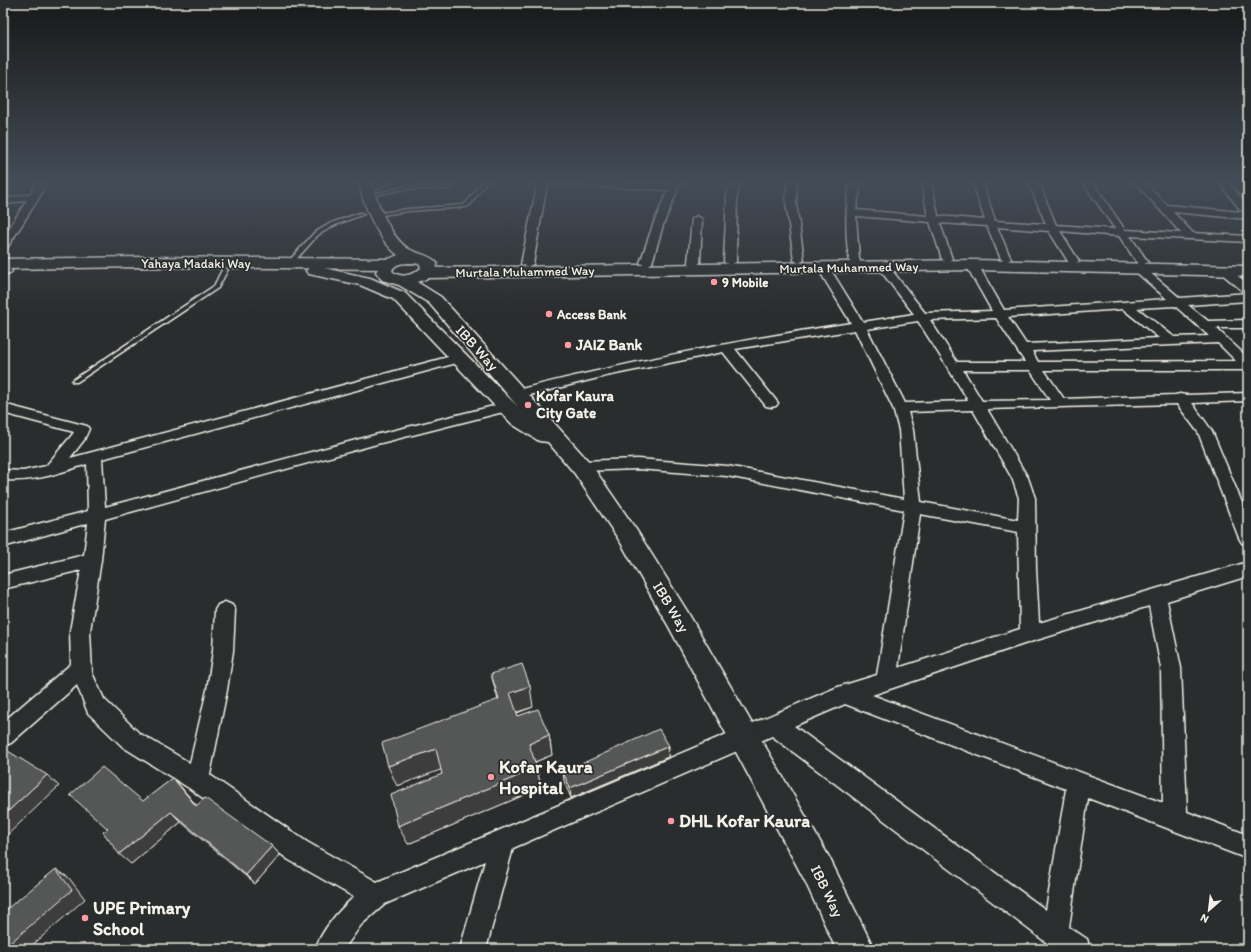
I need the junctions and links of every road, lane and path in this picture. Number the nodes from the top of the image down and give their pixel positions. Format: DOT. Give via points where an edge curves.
graph roads {
  1 [pos="16,225"];
  2 [pos="331,225"];
  3 [pos="370,225"];
  4 [pos="534,225"];
  5 [pos="658,225"];
  6 [pos="697,225"];
  7 [pos="731,225"];
  8 [pos="795,225"];
  9 [pos="852,225"];
  10 [pos="936,225"];
  11 [pos="992,225"];
  12 [pos="1009,225"];
  13 [pos="1052,225"];
  14 [pos="1119,225"];
  15 [pos="1180,225"];
  16 [pos="1053,229"];
  17 [pos="1124,233"];
  18 [pos="1191,237"];
  19 [pos="1248,239"];
  20 [pos="3,246"];
  21 [pos="1006,258"];
  22 [pos="947,259"];
  23 [pos="799,260"];
  24 [pos="1073,261"];
  25 [pos="694,262"];
  26 [pos="730,262"];
  27 [pos="290,263"];
  28 [pos="387,263"];
  29 [pos="646,263"];
  30 [pos="856,263"];
  31 [pos="527,264"];
  32 [pos="972,265"];
  33 [pos="1140,265"];
  34 [pos="1248,265"];
  35 [pos="138,266"];
  36 [pos="883,266"];
  37 [pos="424,267"];
  38 [pos="823,267"];
  39 [pos="4,269"];
  40 [pos="225,269"];
  41 [pos="314,271"];
  42 [pos="1225,271"];
  43 [pos="1248,271"];
  44 [pos="402,280"];
  45 [pos="1248,290"];
  46 [pos="1248,298"];
  47 [pos="434,300"];
  48 [pos="1178,302"];
  49 [pos="1126,306"];
  50 [pos="1000,314"];
  51 [pos="922,318"];
  52 [pos="1248,324"];
  53 [pos="1205,325"];
  54 [pos="859,326"];
  55 [pos="1221,339"];
  56 [pos="1171,341"];
  57 [pos="726,347"];
  58 [pos="1022,348"];
  59 [pos="459,358"];
  60 [pos="1248,361"];
  61 [pos="953,366"];
  62 [pos="1034,367"];
  63 [pos="75,381"];
  64 [pos="1248,397"];
  65 [pos="1180,398"];
  66 [pos="512,400"];
  67 [pos="771,404"];
  68 [pos="1060,404"];
  69 [pos="978,405"];
  70 [pos="3,408"];
  71 [pos="900,408"];
  72 [pos="94,456"];
  73 [pos="572,457"];
  74 [pos="52,469"];
  75 [pos="3,475"];
  76 [pos="913,505"];
  77 [pos="97,515"];
  78 [pos="1028,528"];
  79 [pos="1248,538"];
  80 [pos="3,540"];
  81 [pos="92,560"];
  82 [pos="1248,568"];
  83 [pos="3,582"];
  84 [pos="1157,596"];
  85 [pos="225,610"];
  86 [pos="1030,634"];
  87 [pos="81,668"];
  88 [pos="886,680"];
  89 [pos="845,694"];
  90 [pos="774,724"];
  91 [pos="3,736"];
  92 [pos="744,738"];
  93 [pos="197,780"];
  94 [pos="1079,783"];
  95 [pos="1175,819"];
  96 [pos="503,841"];
  97 [pos="1248,847"];
  98 [pos="376,895"];
  99 [pos="1056,933"];
  100 [pos="328,949"];
  101 [pos="473,949"];
  102 [pos="855,949"];
  103 [pos="1077,949"];
  1 -- 20 [label="street"];
  2 -- 27 [label="lane" via="305,244"];
  3 -- 37 [label="main road"];
  4 -- 31 [label="street"];
  5 -- 29 [label="street"];
  6 -- 25 [label="street"];
  7 -- 26 [label="street"];
  8 -- 23 [label="street"];
  9 -- 30 [label="street"];
  10 -- 22 [label="street"];
  11 -- 21 [label="street"];
  12 -- 16 [label="street"];
  13 -- 16 [label="street"];
  14 -- 17 [label="street"];
  15 -- 18 [label="street"];
  16 -- 17 [label="street"];
  16 -- 24 [label="street"];
  17 -- 18 [label="street"];
  17 -- 33 [label="street"];
  18 -- 19 [label="street"];
  21 -- 22 [label="main road, Murtala Muhammed Way"];
  21 -- 24 [label="main road, Murtala Muhammed Way"];
  22 -- 30 [label="main road, Murtala Muhammed Way"];
  23 -- 26 [label="main road, Murtala Muhammed Way"];
  23 -- 30 [label="main road, Murtala Muhammed Way"];
  24 -- 33 [label="main road, Murtala Muhammed Way"];
  25 -- 26 [label="main road, Murtala Muhammed Way"];
  25 -- 29 [label="main road, Murtala Muhammed Way"];
  27 -- 28 [label="main road, Yahaya Madaki Way"];
  27 -- 35 [label="main road, Yahaya Madaki Way"];
  28 -- 37 [label="main road" via="405,259"];
  28 -- 41 [label="main road, Yahaya Madaki Way" via="358,271"];
  28 -- 44 [label="main road" via="395,279"];
  29 -- 31 [label="main road, Murtala Muhammed Way"];
  30 -- 36 [label="main road, Murtala Muhammed Way"];
  30 -- 38 [label="main road, Murtala Muhammed Way"];
  31 -- 37 [label="main road, Murtala Muhammed Way"];
  32 -- 33 [label="main road, Murtala Muhammed Way"];
  32 -- 36 [label="main road, Murtala Muhammed Way"];
  32 -- 50 [label="street"];
  33 -- 34 [label="main road, Murtala Muhammed Way"];
  33 -- 42 [label="main road, Murtala Muhammed Way"];
  33 -- 48 [label="street"];
  35 -- 39 [label="main road, Yahaya Madaki Way"];
  35 -- 40 [label="main road, Yahaya Madaki Way"];
  36 -- 51 [label="street"];
  37 -- 38 [label="main road, Murtala Muhammed Way"];
  37 -- 44 [label="main road" via="418,277"];
  37 -- 47 [label="main road, IBB Way"];
  38 -- 54 [label="street"];
  40 -- 41 [label="main road, Yahaya Madaki Way"];
  40 -- 63 [label="lane" via="216,286"];
  41 -- 59 [label="main road" via="364,281 399,296"];
  42 -- 43 [label="main road, Murtala Muhammed Way"];
  42 -- 45 [label="street"];
  44 -- 47 [label="main road, IBB Way"];
  46 -- 48 [label="street"];
  47 -- 66 [label="main road, IBB Way" via="479,352"];
  48 -- 49 [label="street"];
  48 -- 53 [label="street"];
  49 -- 50 [label="street"];
  49 -- 56 [label="street"];
  50 -- 51 [label="street"];
  50 -- 58 [label="street"];
  51 -- 54 [label="street"];
  51 -- 61 [label="street"];
  52 -- 53 [label="street"];
  53 -- 55 [label="street"];
  54 -- 57 [label="street"];
  54 -- 71 [label="street"];
  55 -- 56 [label="street"];
  55 -- 60 [label="street" via="1233,352"];
  56 -- 58 [label="street"];
  57 -- 66 [label="street" via="606,372"];
  57 -- 67 [label="street"];
  58 -- 62 [label="street"];
  59 -- 66 [label="main road"];
  59 -- 72 [label="street"];
  60 -- 62 [label="street"];
  61 -- 62 [label="street"];
  61 -- 69 [label="street"];
  62 -- 68 [label="street"];
  64 -- 65 [label="street"];
  65 -- 68 [label="street"];
  65 -- 79 [label="street" via="1205,431"];
  66 -- 73 [label="main road, IBB Way"];
  66 -- 77 [label="street"];
  68 -- 69 [label="street"];
  69 -- 71 [label="street"];
  69 -- 78 [label="street" via="1020,478 1027,498"];
  70 -- 74 [label="street" via="82,429 79,437"];
  71 -- 76 [label="street" via="912,473"];
  72 -- 74 [label="street"];
  72 -- 77 [label="street"];
  73 -- 76 [label="street" via="727,471"];
  73 -- 92 [label="main road, IBB Way" via="628,537 674,612"];
  74 -- 75 [label="street" via="24,476"];
  76 -- 78 [label="street"];
  76 -- 88 [label="street"];
  77 -- 80 [label="street"];
  77 -- 81 [label="street"];
  78 -- 86 [label="street"];
  81 -- 83 [label="street"];
  81 -- 87 [label="street" via="80,638"];
  82 -- 84 [label="street"];
  84 -- 86 [label="street"];
  84 -- 95 [label="street" via="1171,668"];
  85 -- 93 [label="street" via="223,651 217,690"];
  86 -- 88 [label="street"];
  87 -- 91 [label="street"];
  87 -- 93 [label="street" via="96,706 130,740"];
  88 -- 89 [label="street"];
  89 -- 90 [label="street"];
  89 -- 94 [label="street"];
  90 -- 92 [label="street"];
  90 -- 99 [label="street"];
  92 -- 96 [label="street"];
  92 -- 102 [label="main road, IBB Way" via="817,869"];
  93 -- 98 [label="street" via="298,851"];
  94 -- 95 [label="street"];
  94 -- 99 [label="street"];
  95 -- 97 [label="street"];
  96 -- 98 [label="street"];
  96 -- 101 [label="street"];
  98 -- 100 [label="street" via="352,916"];
  99 -- 103 [label="street"];
}
